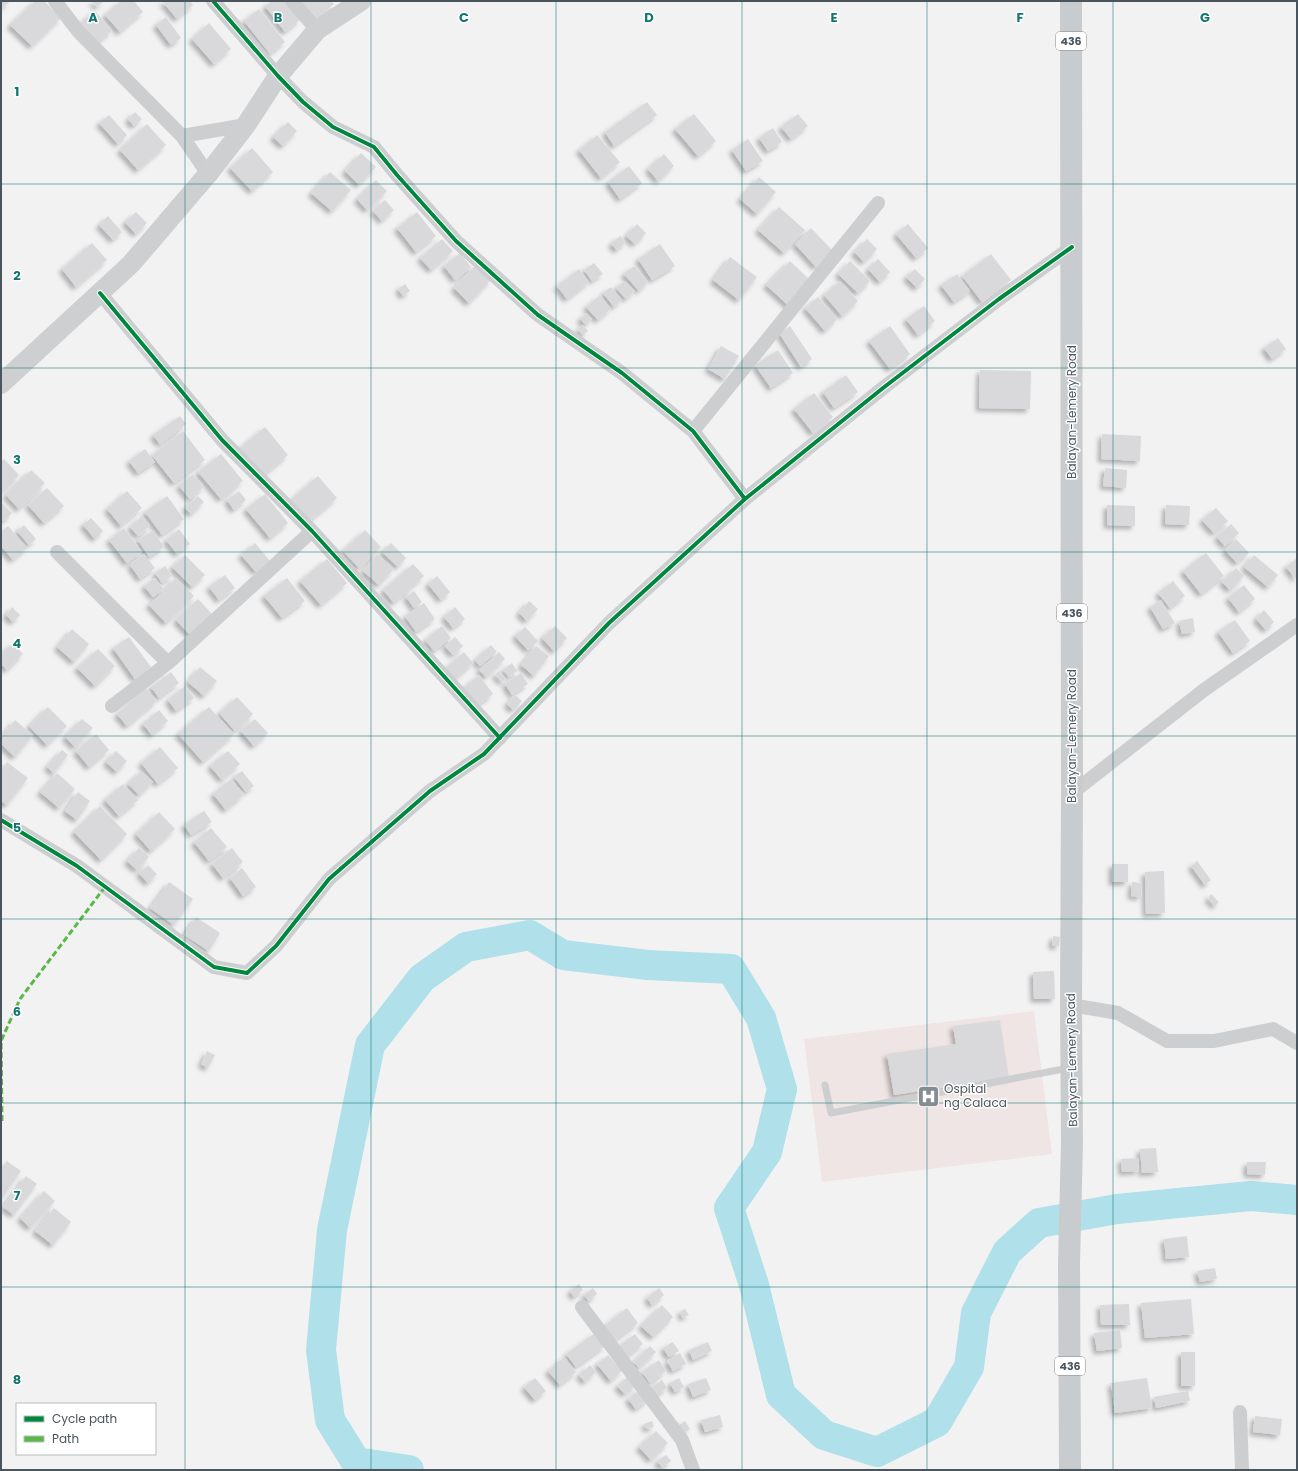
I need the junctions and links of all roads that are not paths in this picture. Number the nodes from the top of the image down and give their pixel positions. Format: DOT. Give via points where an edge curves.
graph roads {
  1 [pos="55,1"];
  2 [pos="213,1"];
  3 [pos="292,1"];
  4 [pos="361,1"];
  5 [pos="1071,1"];
  6 [pos="317,30"];
  7 [pos="278,76"];
  8 [pos="246,125"];
  9 [pos="182,136"];
  10 [pos="208,174"];
  11 [pos="878,203"];
  12 [pos="1072,247"];
  13 [pos="100,293"];
  14 [pos="1,384"];
  15 [pos="693,431"];
  16 [pos="745,499"];
  17 [pos="312,532"];
  18 [pos="57,552"];
  19 [pos="1297,625"];
  20 [pos="168,663"];
  21 [pos="112,706"];
  22 [pos="500,738"];
  23 [pos="1072,793"];
  24 [pos="1,820"];
  25 [pos="1070,1005"];
  26 [pos="1297,1043"];
  27 [pos="1071,1067"];
  28 [pos="825,1085"];
  29 [pos="582,1307"];
  30 [pos="1240,1412"];
  31 [pos="693,1470"];
  32 [pos="1069,1470"];
  33 [pos="1242,1470"];
  1 -- 9 [label="street" via="78,31"];
  2 -- 7 [label="street"];
  3 -- 6 [label="street"];
  4 -- 6 [label="street"];
  5 -- 12 [label="main road, Balayan-Lemery Road / 436"];
  6 -- 7 [label="street"];
  7 -- 8 [label="street"];
  7 -- 15 [label="street" via="303,102 334,127 374,147 456,241 538,315 622,373"];
  8 -- 9 [label="street"];
  8 -- 10 [label="street"];
  9 -- 10 [label="street"];
  10 -- 13 [label="street" via="130,264"];
  11 -- 15 [label="street"];
  12 -- 16 [label="street" via="889,383"];
  12 -- 23 [label="main road, Balayan-Lemery Road / 436"];
  13 -- 14 [label="street"];
  13 -- 17 [label="street" via="222,440"];
  15 -- 16 [label="street"];
  16 -- 22 [label="street" via="609,623"];
  17 -- 20 [label="street"];
  17 -- 22 [label="street"];
  18 -- 20 [label="street"];
  19 -- 23 [label="street" via="1204,690"];
  20 -- 21 [label="street"];
  22 -- 24 [label="street" via="484,754 430,792 329,879 276,946 247,973 214,967 77,866"];
  23 -- 25 [label="main road, Balayan-Lemery Road / 436"];
  25 -- 26 [label="street" via="1118,1013 1167,1041 1214,1041 1273,1029"];
  25 -- 27 [label="main road, Balayan-Lemery Road / 436"];
  27 -- 28 [label="lane" via="831,1113"];
  27 -- 32 [label="main road, Balayan-Lemery Road / 436"];
  29 -- 31 [label="street" via="682,1440"];
  30 -- 33 [label="street"];
}
